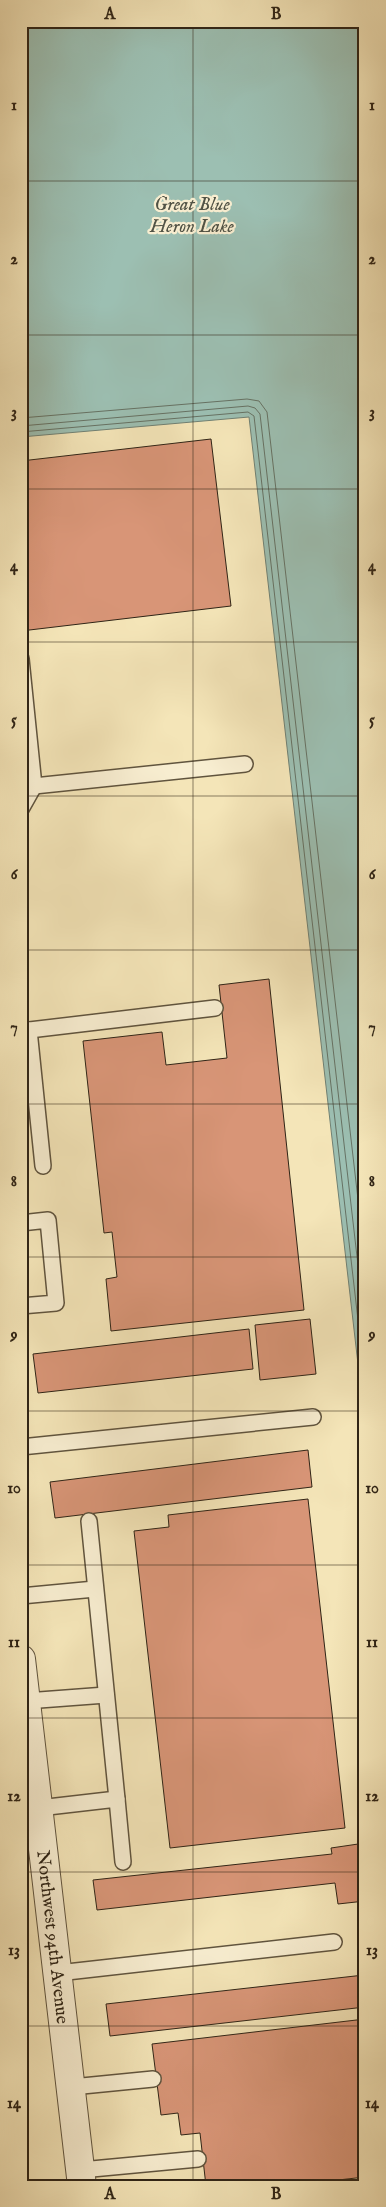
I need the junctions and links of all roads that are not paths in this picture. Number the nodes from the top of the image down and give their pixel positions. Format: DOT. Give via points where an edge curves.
graph roads {
  1 [pos="21,660"];
  2 [pos="245,764"];
  3 [pos="34,786"];
  4 [pos="21,809"];
  5 [pos="216,1008"];
  6 [pos="25,1031"];
  7 [pos="43,1166"];
  8 [pos="21,1223"];
  9 [pos="21,1306"];
  10 [pos="313,1417"];
  11 [pos="21,1447"];
  12 [pos="89,1521"];
  13 [pos="95,1589"];
  14 [pos="21,1596"];
  15 [pos="21,1658"];
  16 [pos="106,1695"];
  17 [pos="26,1701"];
  18 [pos="117,1799"];
  19 [pos="39,1808"];
  20 [pos="124,1862"];
  21 [pos="334,1942"];
  22 [pos="58,1973"];
  23 [pos="154,2079"];
  24 [pos="72,2087"];
  25 [pos="198,2159"];
  26 [pos="81,2178"];
  1 -- 3 [label="lane"];
  2 -- 3 [label="lane"];
  3 -- 4 [label="lane"];
  5 -- 6 [label="lane"];
  6 -- 7 [label="lane"];
  8 -- 9 [label="lane" via="48,1220 56,1303"];
  10 -- 11 [label="lane"];
  12 -- 13 [label="lane"];
  13 -- 14 [label="lane"];
  13 -- 16 [label="lane"];
  15 -- 17 [label="street, Northwest 94th Avenue"];
  16 -- 17 [label="lane"];
  16 -- 18 [label="lane"];
  17 -- 19 [label="street, Northwest 94th Avenue"];
  18 -- 19 [label="lane"];
  18 -- 20 [label="lane"];
  19 -- 22 [label="street, Northwest 94th Avenue"];
  21 -- 22 [label="lane"];
  22 -- 24 [label="street, Northwest 94th Avenue"];
  23 -- 24 [label="lane"];
  24 -- 26 [label="street, Northwest 94th Avenue"];
  25 -- 26 [label="lane"];
}
